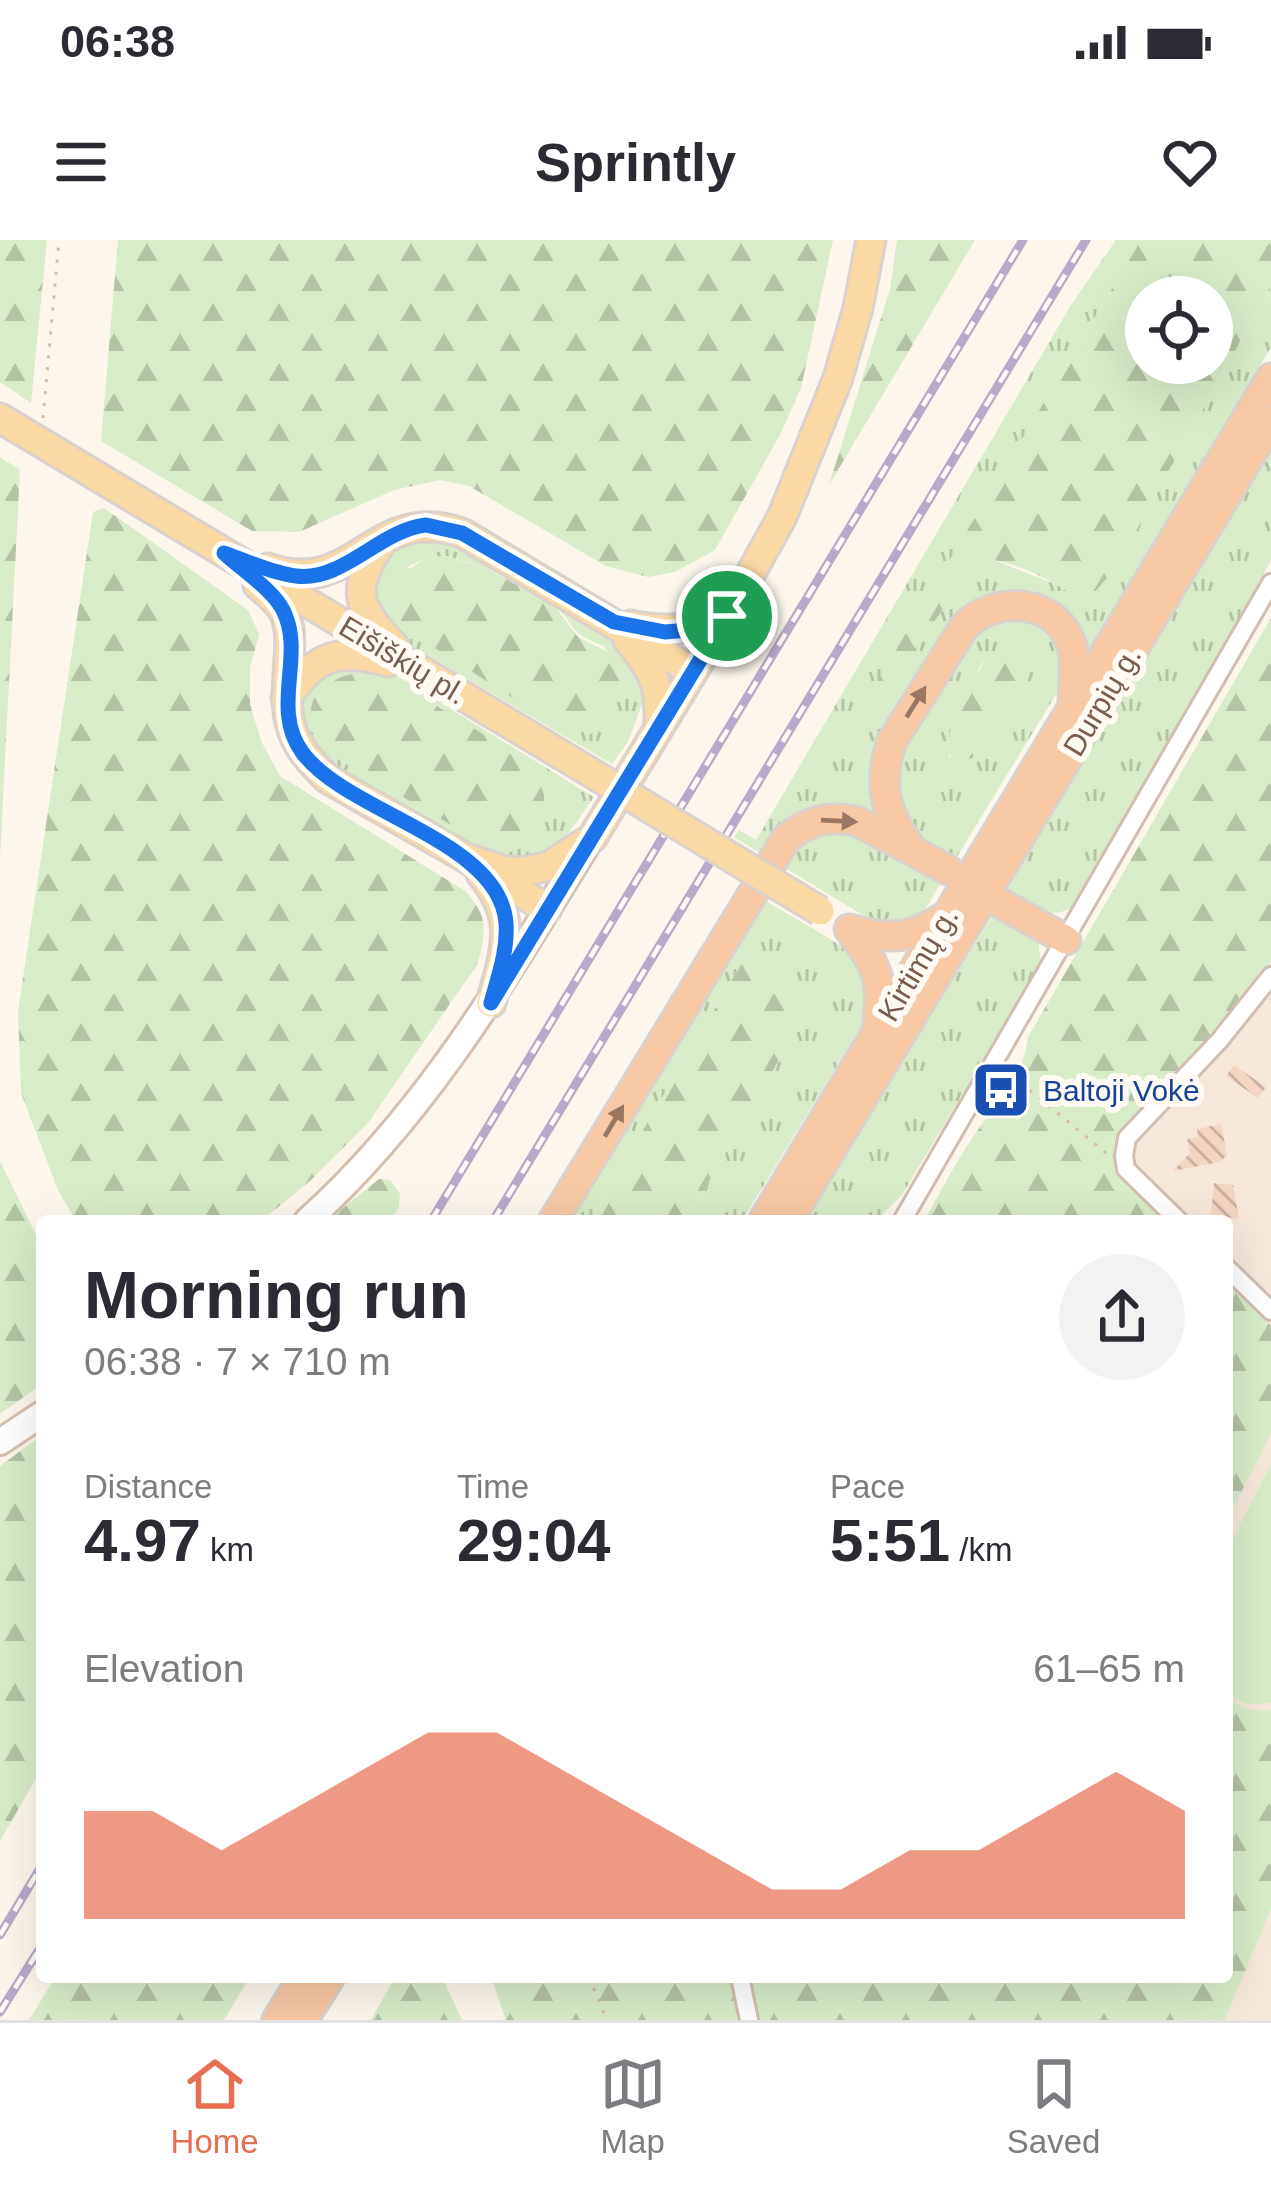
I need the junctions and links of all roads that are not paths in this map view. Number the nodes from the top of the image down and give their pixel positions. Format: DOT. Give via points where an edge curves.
graph roads {
  1 [pos="872,240"];
  2 [pos="1271,378"];
  3 [pos="0,418"];
  4 [pos="1271,421"];
  5 [pos="385,539"];
  6 [pos="224,553"];
  7 [pos="1271,583"];
  8 [pos="727,616"];
  9 [pos="614,622"];
  10 [pos="418,670"];
  11 [pos="692,671"];
  12 [pos="286,698"];
  13 [pos="1073,707"];
  14 [pos="659,726"];
  15 [pos="592,838"];
  16 [pos="910,846"];
  17 [pos="466,857"];
  18 [pos="948,870"];
  19 [pos="1002,904"];
  20 [pos="547,910"];
  21 [pos="947,915"];
  22 [pos="849,929"];
  23 [pos="1066,940"];
  24 [pos="1271,976"];
  25 [pos="933,981"];
  26 [pos="491,1003"];
  27 [pos="878,1032"];
  28 [pos="313,1215"];
  29 [pos="557,1215"];
  30 [pos="767,1215"];
  31 [pos="792,1215"];
  32 [pos="906,1215"];
  33 [pos="1173,1215"];
  34 [pos="1233,1274"];
  35 [pos="1271,1312"];
  36 [pos="36,1418"];
  37 [pos="0,1442"];
  38 [pos="299,1983"];
  39 [pos="326,1983"];
  40 [pos="741,1983"];
  41 [pos="277,2020"];
  42 [pos="303,2020"];
  43 [pos="749,2020"];
  1 -- 8 [label="main road" via="821,428"];
  2 -- 13 [label="highway, Durpių g."];
  3 -- 6 [label="main road, Eišiškių pl."];
  4 -- 25 [label="highway, Durpių g."];
  5 -- 6 [label="main road" via="309,576"];
  5 -- 9 [label="main road" via="426,525 462,533"];
  5 -- 10 [label="main road" via="364,568 362,599 375,627"];
  6 -- 10 [label="main road, Eišiškių pl."];
  6 -- 12 [label="main road" via="283,610"];
  7 -- 23 [label="street"];
  8 -- 9 [label="main road" via="665,632"];
  8 -- 11 [label="main road"];
  9 -- 11 [label="main road"];
  9 -- 14 [label="main road" via="651,668"];
  10 -- 12 [label="main road" via="338,655 306,670"];
  10 -- 22 [label="main road, Eišiškių pl., bridge"];
  11 -- 14 [label="main road"];
  12 -- 17 [label="main road" via="293,739 328,779"];
  16 -- 13 [label="highway, one-way" via="886,806 885,761 974,616 1004,605 1050,616 1072,648"];
  13 -- 21 [label="highway, Kirtimų g."];
  14 -- 15 [label="main road"];
  15 -- 17 [label="main road" via="549,866 522,872"];
  15 -- 20 [label="main road"];
  16 -- 18 [label="highway"];
  29 -- 16 [label="highway, one-way" via="786,838 812,821 840,818"];
  17 -- 20 [label="main road"];
  17 -- 26 [label="main road" via="506,916"];
  19 -- 23 [label="highway"];
  20 -- 26 [label="main road"];
  21 -- 22 [label="highway" via="902,938"];
  21 -- 27 [label="highway, Kirtimų g."];
  22 -- 27 [label="highway" via="880,978"];
  23 -- 32 [label="street"];
  24 -- 33 [label="street" via="1127,1138 1126,1169"];
  25 -- 31 [label="highway, Kirtimų g."];
  26 -- 28 [label="main road" via="403,1124"];
  27 -- 30 [label="highway, Kirtimų g."];
  34 -- 35 [label="street"];
  36 -- 37 [label="main road"];
  38 -- 41 [label="highway"];
  39 -- 42 [label="highway"];
  40 -- 43 [label="street"];
}
